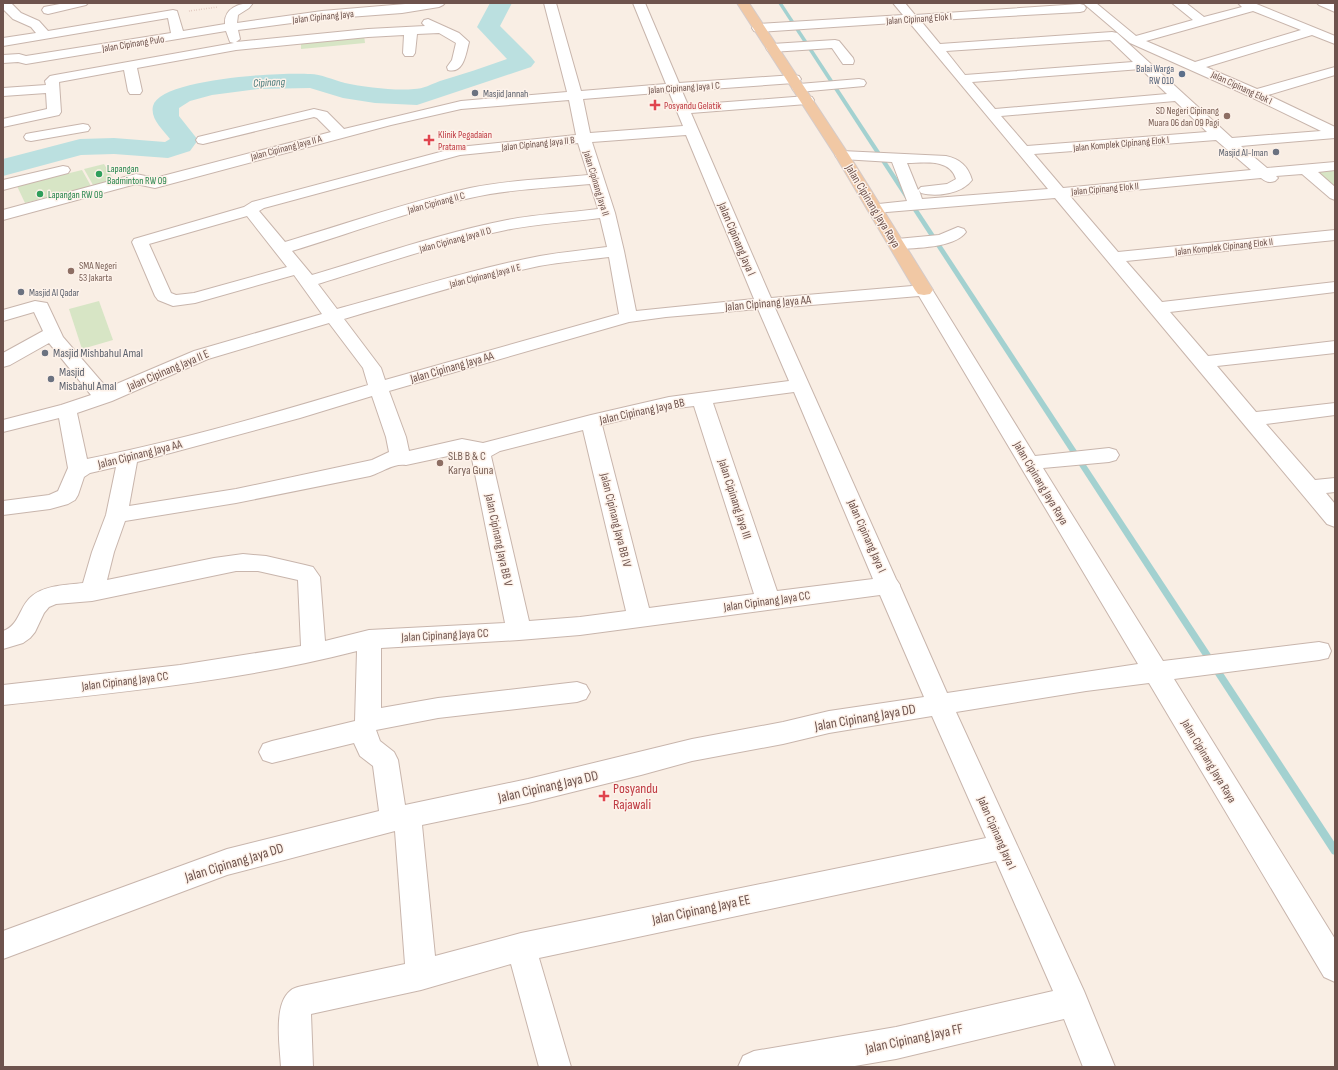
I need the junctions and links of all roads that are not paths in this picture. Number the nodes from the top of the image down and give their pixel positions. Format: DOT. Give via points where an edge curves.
graph roads {
  1 [pos="4,3"];
  2 [pos="82,3"];
  3 [pos="439,3"];
  4 [pos="550,3"];
  5 [pos="639,3"];
  6 [pos="742,3"];
  7 [pos="1002,3"];
  8 [pos="1178,3"];
  9 [pos="246,4"];
  10 [pos="972,4"];
  11 [pos="1081,5"];
  12 [pos="1249,5"];
  13 [pos="321,9"];
  14 [pos="402,9"];
  15 [pos="48,10"];
  16 [pos="905,10"];
  17 [pos="1202,21"];
  18 [pos="762,23"];
  19 [pos="231,28"];
  20 [pos="440,29"];
  21 [pos="411,31"];
  22 [pos="1312,31"];
  23 [pos="45,35"];
  24 [pos="178,35"];
  25 [pos="1112,36"];
  26 [pos="1134,40"];
  27 [pos="1335,40"];
  28 [pos="3,42"];
  29 [pos="132,43"];
  30 [pos="236,46"];
  31 [pos="772,48"];
  32 [pos="936,48"];
  33 [pos="409,53"];
  34 [pos="3,59"];
  35 [pos="848,61"];
  36 [pos="135,65"];
  37 [pos="1143,65"];
  38 [pos="1196,66"];
  39 [pos="453,67"];
  40 [pos="1335,71"];
  41 [pos="962,79"];
  42 [pos="797,83"];
  43 [pos="859,83"];
  44 [pos="53,88"];
  45 [pos="673,88"];
  46 [pos="135,91"];
  47 [pos="3,92"];
  48 [pos="574,94"];
  49 [pos="1256,94"];
  50 [pos="1180,97"];
  51 [pos="807,100"];
  52 [pos="683,110"];
  53 [pos="991,113"];
  54 [pos="24,118"];
  55 [pos="3,123"];
  56 [pos="83,128"];
  57 [pos="691,130"];
  58 [pos="1334,130"];
  59 [pos="239,132"];
  60 [pos="340,134"];
  61 [pos="584,138"];
  62 [pos="1224,139"];
  63 [pos="203,140"];
  64 [pos="1023,151"];
  65 [pos="257,155"];
  66 [pos="842,155"];
  67 [pos="886,157"];
  68 [pos="1335,166"];
  69 [pos="1306,169"];
  70 [pos="63,170"];
  71 [pos="1264,173"];
  72 [pos="596,179"];
  73 [pos="1319,181"];
  74 [pos="3,185"];
  75 [pos="1278,185"];
  76 [pos="1059,193"];
  77 [pos="1335,195"];
  78 [pos="910,197"];
  79 [pos="1070,206"];
  80 [pos="250,210"];
  81 [pos="880,211"];
  82 [pos="607,213"];
  83 [pos="3,214"];
  84 [pos="958,232"];
  85 [pos="1335,235"];
  86 [pos="897,244"];
  87 [pos="281,249"];
  88 [pos="616,251"];
  89 [pos="1114,257"];
  90 [pos="303,276"];
  91 [pos="1335,287"];
  92 [pos="924,290"];
  93 [pos="195,298"];
  94 [pos="764,303"];
  95 [pos="1157,308"];
  96 [pos="3,316"];
  97 [pos="333,316"];
  98 [pos="628,317"];
  99 [pos="53,333"];
  100 [pos="1335,347"];
  101 [pos="3,361"];
  102 [pos="1203,362"];
  103 [pos="802,385"];
  104 [pos="378,388"];
  105 [pos="105,397"];
  106 [pos="702,399"];
  107 [pos="1335,409"];
  108 [pos="67,410"];
  109 [pos="1252,419"];
  110 [pos="591,421"];
  111 [pos="3,426"];
  112 [pos="485,450"];
  113 [pos="1109,455"];
  114 [pos="400,456"];
  115 [pos="128,458"];
  116 [pos="1029,463"];
  117 [pos="79,470"];
  118 [pos="1335,485"];
  119 [pos="1310,488"];
  120 [pos="3,508"];
  121 [pos="117,515"];
  122 [pos="1335,519"];
  123 [pos="889,585"];
  124 [pos="92,592"];
  125 [pos="768,600"];
  126 [pos="640,619"];
  127 [pos="519,631"];
  128 [pos="369,639"];
  129 [pos="3,640"];
  130 [pos="1319,651"];
  131 [pos="314,653"];
  132 [pos="1154,671"];
  133 [pos="578,692"];
  134 [pos="3,695"];
  135 [pos="940,705"];
  136 [pos="365,726"];
  137 [pos="272,752"];
  138 [pos="401,818"];
  139 [pos="1003,847"];
  140 [pos="3,945"];
  141 [pos="521,947"];
  142 [pos="1335,967"];
  143 [pos="421,976"];
  144 [pos="1073,1002"];
  145 [pos="297,1067"];
  146 [pos="556,1067"];
  147 [pos="754,1067"];
  148 [pos="1099,1067"];
  1 -- 23 [label="street" via="17,16 35,24"];
  2 -- 15 [label="street"];
  3 -- 14 [label="street, Jalan Cipinang Jaya"];
  4 -- 48 [label="street, Jalan Cipinang Jaya II"];
  5 -- 45 [label="street, Jalan Cipinang Jaya I"];
  6 -- 18 [label="main road, Jalan Cipinang Jaya Raya"];
  7 -- 10 [label="street, Jalan Cipinang Elok I"];
  8 -- 17 [label="street"];
  9 -- 19 [label="street" via="233,13"];
  10 -- 16 [label="street, Jalan Cipinang Elok I"];
  11 -- 16 [label="street, Jalan Cipinang Elok I"];
  11 -- 25 [label="street"];
  11 -- 26 [label="street, Jalan Cipinang Elok I"];
  12 -- 17 [label="street"];
  12 -- 22 [label="street"];
  13 -- 14 [label="street, Jalan Cipinang Jaya"];
  13 -- 19 [label="street, Jalan Cipinang Jaya"];
  14 -- 20 [label="street"];
  16 -- 18 [label="street, Jalan Cipinang Elok I" via="799,16"];
  16 -- 18 [label="street, Jalan Cipinang Elok I" via="811,25"];
  16 -- 32 [label="street"];
  17 -- 26 [label="street"];
  18 -- 31 [label="main road, Jalan Cipinang Jaya Raya"];
  19 -- 24 [label="street, Jalan Cipinang Pulo"];
  19 -- 30 [label="street"];
  20 -- 21 [label="street"];
  20 -- 39 [label="street" via="463,42 458,61"];
  21 -- 30 [label="street" via="368,38"];
  21 -- 33 [label="street"];
  22 -- 27 [label="street"];
  22 -- 38 [label="street"];
  23 -- 24 [label="street" via="138,15 173,14"];
  23 -- 28 [label="street"];
  24 -- 29 [label="street, Jalan Cipinang Pulo"];
  25 -- 32 [label="street"];
  25 -- 37 [label="street"];
  26 -- 38 [label="street, Jalan Cipinang Elok I"];
  29 -- 34 [label="street, Jalan Cipinang Pulo" via="26,60"];
  29 -- 36 [label="street"];
  30 -- 36 [label="street"];
  31 -- 35 [label="street" via="808,46 837,39"];
  31 -- 42 [label="main road, Jalan Cipinang Jaya Raya"];
  32 -- 41 [label="street"];
  36 -- 44 [label="street" via="55,79 52,81"];
  36 -- 46 [label="street"];
  37 -- 41 [label="street"];
  37 -- 50 [label="street"];
  38 -- 49 [label="street, Jalan Cipinang Elok I"];
  40 -- 49 [label="street"];
  41 -- 53 [label="street"];
  42 -- 43 [label="street, Jalan Cipinang Jaya I C"];
  42 -- 45 [label="street, Jalan Cipinang Jaya I C"];
  42 -- 51 [label="main road, Jalan Cipinang Jaya Raya"];
  44 -- 47 [label="street"];
  44 -- 54 [label="street" via="54,112"];
  45 -- 48 [label="street, Jalan Cipinang Jaya I C"];
  45 -- 52 [label="street, Jalan Cipinang Jaya I"];
  48 -- 60 [label="street, Jalan Cipinang Jaya II A" via="461,105 389,120"];
  48 -- 61 [label="street, Jalan Cipinang Jaya II"];
  49 -- 58 [label="street, Jalan Cipinang Elok I"];
  50 -- 53 [label="street"];
  50 -- 62 [label="street"];
  51 -- 52 [label="street"];
  51 -- 66 [label="main road, Jalan Cipinang Jaya Raya"];
  52 -- 57 [label="street, Jalan Cipinang Jaya I"];
  53 -- 64 [label="street"];
  54 -- 55 [label="street"];
  54 -- 56 [label="street" via="31,138"];
  57 -- 61 [label="street, Jalan Cipinang Jaya II B"];
  57 -- 94 [label="street, Jalan Cipinang Jaya I"];
  58 -- 62 [label="street, Jalan Komplek Cipinang Elok I"];
  59 -- 60 [label="street" via="314,113 322,115"];
  59 -- 63 [label="street"];
  59 -- 65 [label="street"];
  60 -- 65 [label="street, Jalan Cipinang Jaya II A"];
  61 -- 72 [label="street, Jalan Cipinang Jaya II"];
  61 -- 80 [label="street, Jalan Cipinang Jaya II B" via="459,151 258,204"];
  62 -- 64 [label="street, Jalan Komplek Cipinang Elok I"];
  62 -- 71 [label="street"];
  64 -- 76 [label="street"];
  65 -- 83 [label="street, Jalan Cipinang Jaya II A" via="155,183 136,179"];
  66 -- 67 [label="street"];
  66 -- 81 [label="main road, Jalan Cipinang Jaya Raya"];
  67 -- 78 [label="street"];
  67 -- 78 [label="street" via="946,160 961,170 964,180 961,184"];
  68 -- 69 [label="street, Jalan Cipinang Elok II"];
  69 -- 71 [label="street, Jalan Cipinang Elok II"];
  69 -- 73 [label="street"];
  70 -- 74 [label="street"];
  71 -- 75 [label="street"];
  71 -- 76 [label="street, Jalan Cipinang Elok II"];
  72 -- 82 [label="street, Jalan Cipinang Jaya II"];
  72 -- 87 [label="street, Jalan Cipinang II C" via="506,187 471,193"];
  73 -- 75 [label="street, Jalan Cipinang Elok II"];
  73 -- 77 [label="street"];
  75 -- 79 [label="street, Jalan Cipinang Elok II"];
  76 -- 78 [label="street, Jalan Cipinang Elok II"];
  76 -- 79 [label="street"];
  78 -- 81 [label="street, Jalan Cipinang Elok II"];
  79 -- 81 [label="street, Jalan Cipinang Elok II" via="933,217"];
  79 -- 89 [label="street"];
  80 -- 87 [label="street"];
  80 -- 93 [label="street, Jalan Cipinang Jaya II B" via="140,242 164,296 172,300"];
  81 -- 86 [label="main road, Jalan Cipinang Jaya Raya"];
  82 -- 88 [label="street, Jalan Cipinang Jaya II"];
  82 -- 90 [label="street, Jalan Cipinang Jaya II D" via="509,225"];
  84 -- 86 [label="street" via="954,236 939,239"];
  85 -- 89 [label="street, Jalan Komplek Cipinang Elok II"];
  86 -- 92 [label="main road, Jalan Cipinang Jaya Raya"];
  87 -- 90 [label="street"];
  88 -- 97 [label="street, Jalan Cipinang Jaya II E" via="518,266"];
  88 -- 98 [label="street, Jalan Cipinang Jaya II"];
  89 -- 95 [label="street"];
  90 -- 93 [label="street, Jalan Cipinang Jaya II D"];
  90 -- 97 [label="street"];
  91 -- 95 [label="street"];
  92 -- 94 [label="street, Jalan Cipinang Jaya AA"];
  92 -- 116 [label="street, Jalan Cipinang Jaya Raya"];
  94 -- 98 [label="street, Jalan Cipinang Jaya AA"];
  94 -- 103 [label="street, Jalan Cipinang Jaya I"];
  95 -- 102 [label="street"];
  96 -- 99 [label="street" via="35,306 41,307"];
  97 -- 104 [label="street" via="372,368"];
  97 -- 105 [label="street, Jalan Cipinang Jaya II E" via="201,355"];
  98 -- 104 [label="street, Jalan Cipinang Jaya AA"];
  99 -- 101 [label="street"];
  99 -- 105 [label="street"];
  100 -- 102 [label="street"];
  102 -- 109 [label="street"];
  103 -- 106 [label="street, Jalan Cipinang Jaya BB"];
  103 -- 123 [label="street, Jalan Cipinang Jaya I"];
  104 -- 114 [label="street" via="396,436"];
  104 -- 115 [label="street, Jalan Cipinang Jaya AA" via="293,414"];
  105 -- 108 [label="street, Jalan Cipinang Jaya II E"];
  106 -- 110 [label="street, Jalan Cipinang Jaya BB" via="669,403"];
  106 -- 125 [label="street, Jalan Cipinang Jaya III"];
  107 -- 109 [label="street"];
  108 -- 111 [label="street, Jalan Cipinang Jaya II E"];
  108 -- 117 [label="street"];
  109 -- 119 [label="street"];
  110 -- 112 [label="street, Jalan Cipinang Jaya BB"];
  110 -- 126 [label="street, Jalan Cipinang Jaya BB IV"];
  112 -- 114 [label="street" via="462,446 406,458"];
  112 -- 127 [label="street, Jalan Cipinang Jaya BB V" via="481,455"];
  113 -- 116 [label="street"];
  114 -- 121 [label="street" via="388,459 376,467 319,479 205,502"];
  115 -- 117 [label="street, Jalan Cipinang Jaya AA"];
  115 -- 121 [label="street"];
  116 -- 132 [label="street, Jalan Cipinang Jaya Raya"];
  117 -- 120 [label="street" via="67,495 60,499"];
  118 -- 119 [label="street"];
  119 -- 122 [label="street"];
  121 -- 124 [label="street"];
  123 -- 125 [label="street, Jalan Cipinang Jaya CC"];
  123 -- 135 [label="street, Jalan Cipinang Jaya I"];
  124 -- 129 [label="street" via="50,597 41,601 34,607 26,628 20,634"];
  124 -- 131 [label="street" via="243,562 305,573 309,577"];
  125 -- 126 [label="street, Jalan Cipinang Jaya CC"];
  126 -- 127 [label="street, Jalan Cipinang Jaya CC"];
  127 -- 128 [label="street, Jalan Cipinang Jaya CC"];
  128 -- 131 [label="street, Jalan Cipinang Jaya CC"];
  128 -- 136 [label="street"];
  130 -- 132 [label="street, Jalan Cipinang Jaya DD"];
  131 -- 134 [label="street, Jalan Cipinang Jaya CC" via="180,675"];
  132 -- 135 [label="street, Jalan Cipinang Jaya DD"];
  132 -- 142 [label="street, Jalan Cipinang Jaya Raya"];
  133 -- 136 [label="street" via="438,708"];
  135 -- 138 [label="street, Jalan Cipinang Jaya DD" via="829,722 692,750 528,791"];
  135 -- 139 [label="street, Jalan Cipinang Jaya I"];
  136 -- 137 [label="street"];
  136 -- 138 [label="street" via="369,748 385,760"];
  138 -- 140 [label="street, Jalan Cipinang Jaya DD" via="227,862"];
  138 -- 143 [label="street"];
  139 -- 141 [label="street, Jalan Cipinang Jaya EE"];
  139 -- 144 [label="street, Jalan Cipinang Jaya I"];
  141 -- 143 [label="street, Jalan Cipinang Jaya EE"];
  141 -- 146 [label="street"];
  143 -- 145 [label="street, Jalan Cipinang Jaya EE" via="302,1001 294,1014"];
  144 -- 147 [label="street, Jalan Cipinang Jaya FF" via="896,1043"];
  144 -- 148 [label="street, Jalan Cipinang Jaya I"];
}
